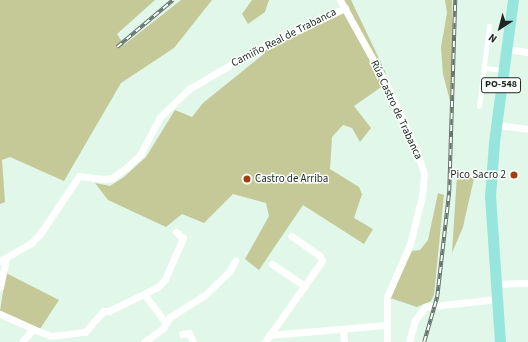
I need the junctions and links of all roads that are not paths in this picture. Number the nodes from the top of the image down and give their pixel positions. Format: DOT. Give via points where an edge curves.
graph roads {
  1 [pos="340,0"];
  2 [pos="513,0"];
  3 [pos="345,8"];
  4 [pos="489,26"];
  5 [pos="506,49"];
  6 [pos="528,52"];
  7 [pos="484,68"];
  8 [pos="503,70"];
  9 [pos="479,106"];
  10 [pos="497,125"];
  11 [pos="528,129"];
  12 [pos="176,232"];
  13 [pos="292,236"];
  14 [pos="3,260"];
  15 [pos="235,261"];
  16 [pos="272,264"];
  17 [pos="527,283"];
  18 [pos="496,284"];
  19 [pos="305,286"];
  20 [pos="0,288"];
  21 [pos="144,294"];
  22 [pos="497,299"];
  23 [pos="0,314"];
  24 [pos="165,322"];
  25 [pos="386,325"];
  26 [pos="33,329"];
  27 [pos="343,330"];
  28 [pos="182,334"];
  29 [pos="60,338"];
  30 [pos="303,338"];
  31 [pos="267,339"];
  32 [pos="22,342"];
  33 [pos="144,342"];
  34 [pos="193,342"];
  35 [pos="344,342"];
  36 [pos="387,342"];
  37 [pos="409,342"];
  38 [pos="500,342"];
  1 -- 3 [label="street, Rúa Castro de Trabanca"];
  2 -- 5 [label="main road, PO-548"];
  3 -- 14 [label="street, Camiño Real de Trabanca" via="254,51 189,89 160,117 140,155 126,168 105,180 79,176 31,244"];
  3 -- 25 [label="street, Rúa Castro de Trabanca" via="386,83 416,149 424,174 422,196 412,237 387,297"];
  4 -- 7 [label="street"];
  5 -- 6 [label="street"];
  5 -- 8 [label="main road, PO-548"];
  7 -- 8 [label="street"];
  7 -- 9 [label="street"];
  8 -- 10 [label="main road, PO-548"];
  10 -- 11 [label="street"];
  10 -- 18 [label="main road, PO-548" via="490,197"];
  12 -- 21 [label="street" via="183,238 165,279 158,287"];
  13 -- 19 [label="street" via="322,259"];
  14 -- 20 [label="street"];
  15 -- 24 [label="street" via="229,272 205,295"];
  16 -- 19 [label="street"];
  17 -- 18 [label="street"];
  18 -- 22 [label="main road, PO-548"];
  19 -- 31 [label="street"];
  21 -- 24 [label="street"];
  21 -- 29 [label="street" via="103,312 85,332"];
  22 -- 37 [label="street" via="425,307 415,320"];
  22 -- 38 [label="main road, PO-548"];
  23 -- 26 [label="street"];
  24 -- 33 [label="street" via="163,328"];
  25 -- 27 [label="street"];
  25 -- 36 [label="street, Rúa Castro de Trabanca"];
  26 -- 29 [label="street"];
  26 -- 32 [label="street"];
  27 -- 30 [label="street"];
  27 -- 35 [label="street"];
  28 -- 34 [label="street" via="189,333"];
  30 -- 31 [label="street"];
}
